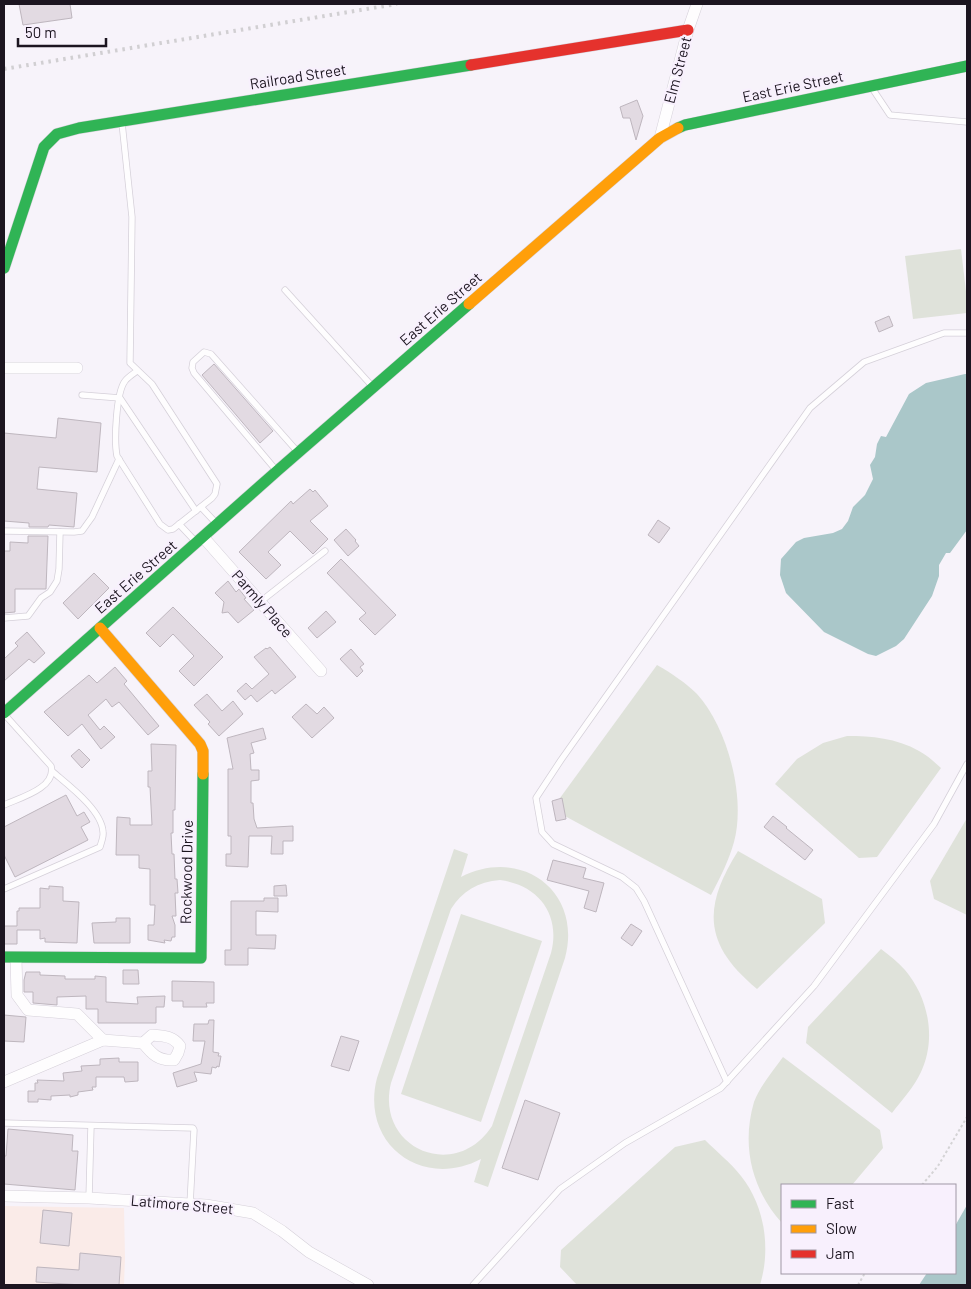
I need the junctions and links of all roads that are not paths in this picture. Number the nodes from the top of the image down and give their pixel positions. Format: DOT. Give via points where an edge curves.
graph roads {
  1 [pos="697,4"];
  2 [pos="688,30"];
  3 [pos="967,66"];
  4 [pos="870,86"];
  5 [pos="122,121"];
  6 [pos="967,122"];
  7 [pos="660,138"];
  8 [pos="4,268"];
  9 [pos="285,290"];
  10 [pos="967,333"];
  11 [pos="4,368"];
  12 [pos="77,368"];
  13 [pos="137,371"];
  14 [pos="374,388"];
  15 [pos="82,395"];
  16 [pos="120,398"];
  17 [pos="299,453"];
  18 [pos="119,459"];
  19 [pos="277,472"];
  20 [pos="198,509"];
  21 [pos="180,524"];
  22 [pos="218,525"];
  23 [pos="4,531"];
  24 [pos="60,532"];
  25 [pos="200,541"];
  26 [pos="326,551"];
  27 [pos="260,602"];
  28 [pos="4,618"];
  29 [pos="100,628"];
  30 [pos="321,671"];
  31 [pos="4,713"];
  32 [pos="967,764"];
  33 [pos="53,772"];
  34 [pos="4,805"];
  35 [pos="4,889"];
  36 [pos="4,958"];
  37 [pos="16,958"];
  38 [pos="103,1040"];
  39 [pos="143,1042"];
  40 [pos="4,1082"];
  41 [pos="726,1082"];
  42 [pos="4,1123"];
  43 [pos="91,1126"];
  44 [pos="4,1196"];
  45 [pos="89,1198"];
  46 [pos="190,1204"];
  47 [pos="368,1285"];
  48 [pos="473,1285"];
  1 -- 2 [label="street, Elm Street"];
  2 -- 5 [label="street, Railroad Street"];
  2 -- 7 [label="street, Elm Street"];
  3 -- 4 [label="street, East Erie Street"];
  4 -- 6 [label="lane" via="890,115"];
  4 -- 7 [label="street, East Erie Street" via="685,125"];
  5 -- 8 [label="street, Railroad Street" via="57,134 44,147"];
  5 -- 13 [label="lane" via="132,216 130,363"];
  7 -- 14 [label="street, East Erie Street"];
  9 -- 14 [label="lane"];
  10 -- 41 [label="lane" via="944,333 864,362 810,408 536,798 542,832 553,844 622,877 636,888"];
  11 -- 12 [label="street"];
  13 -- 16 [label="lane" via="125,380"];
  13 -- 20 [label="lane" via="152,384 217,484 215,494"];
  14 -- 17 [label="street, East Erie Street"];
  15 -- 16 [label="lane"];
  16 -- 18 [label="lane" via="115,445"];
  16 -- 20 [label="lane"];
  17 -- 19 [label="street, East Erie Street"];
  17 -- 19 [label="lane" via="211,354 204,352 193,362 194,373"];
  18 -- 21 [label="lane" via="160,524 173,530"];
  18 -- 24 [label="lane" via="89,524 82,531"];
  19 -- 22 [label="street, East Erie Street"];
  20 -- 21 [label="lane"];
  20 -- 22 [label="lane"];
  21 -- 25 [label="lane"];
  22 -- 25 [label="street, East Erie Street"];
  23 -- 24 [label="lane"];
  24 -- 28 [label="lane" via="59,568 50,592 41,598 28,616"];
  25 -- 27 [label="street, Parmly Place"];
  25 -- 29 [label="street, East Erie Street"];
  26 -- 27 [label="lane"];
  27 -- 30 [label="street, Parmly Place"];
  29 -- 31 [label="street, East Erie Street"];
  29 -- 37 [label="street, Rockwood Drive" via="203,751 201,958"];
  31 -- 33 [label="lane"];
  32 -- 41 [label="lane" via="934,824 814,986"];
  33 -- 34 [label="lane" via="42,788"];
  33 -- 35 [label="lane" via="79,794 100,820 104,832 100,847"];
  36 -- 37 [label="street, Rockwood Drive"];
  37 -- 38 [label="street" via="17,995 28,1010 77,1014"];
  38 -- 39 [label="street"];
  38 -- 40 [label="street"];
  41 -- 48 [label="lane" via="721,1088 625,1143 560,1189"];
  42 -- 43 [label="lane"];
  43 -- 45 [label="lane"];
  43 -- 46 [label="lane" via="193,1128"];
  44 -- 45 [label="street, Latimore Street"];
  45 -- 46 [label="street, Latimore Street"];
  46 -- 47 [label="street, Latimore Street" via="252,1213 309,1252"];
}
